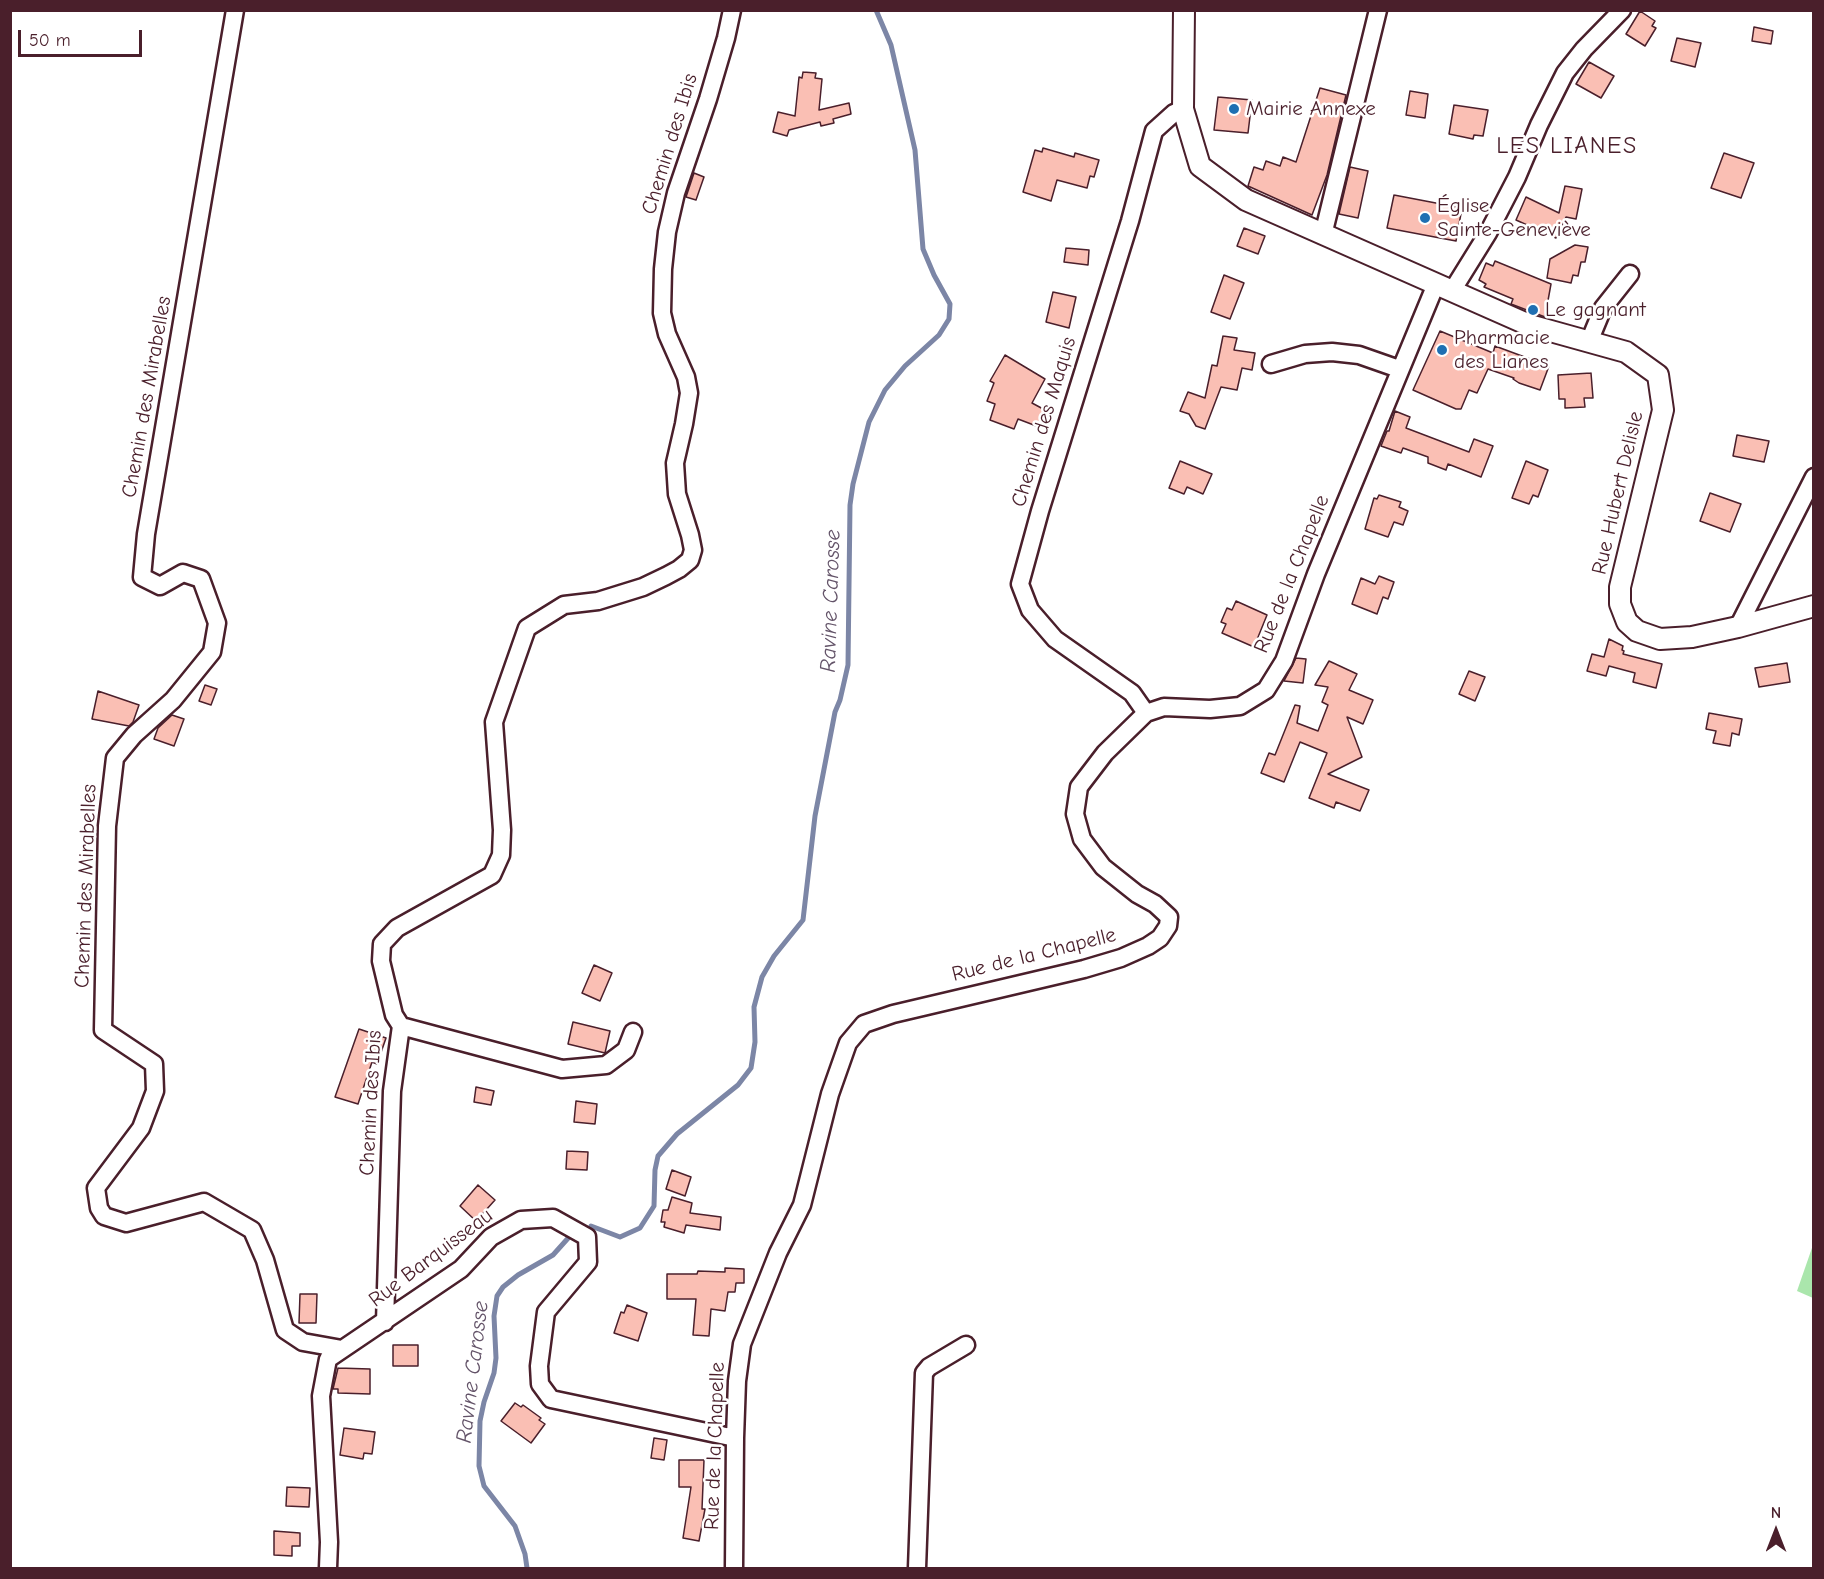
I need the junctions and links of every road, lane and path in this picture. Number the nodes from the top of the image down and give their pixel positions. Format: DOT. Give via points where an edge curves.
graph roads {
  1 [pos="234,10"];
  2 [pos="732,10"];
  3 [pos="1184,10"];
  4 [pos="1378,10"];
  5 [pos="1622,10"];
  6 [pos="1183,110"];
  7 [pos="1323,235"];
  8 [pos="1630,274"];
  9 [pos="1444,287"];
  10 [pos="1588,342"];
  11 [pos="1271,364"];
  12 [pos="1399,369"];
  13 [pos="1814,477"];
  14 [pos="1814,606"];
  15 [pos="1738,627"];
  16 [pos="1146,713"];
  17 [pos="401,1026"];
  18 [pos="633,1032"];
  19 [pos="385,1322"];
  20 [pos="966,1345"];
  21 [pos="342,1349"];
  22 [pos="735,1438"];
  23 [pos="328,1569"];
  24 [pos="734,1569"];
  25 [pos="917,1569"];
  1 -- 21 [label="street, Chemin des Mirabelles" via="142,577 160,586 183,573 201,579 216,623 212,652 173,700 115,758 106,826 104,1030 154,1064 155,1090 141,1128 96,1188 104,1216 126,1223 204,1202 252,1230 285,1330 303,1342"];
  2 -- 17 [label="street, Chemin des Ibis" via="708,99 676,193 663,269 662,313 689,393 675,463 677,494 693,550 690,560 643,587 598,601 564,605 527,628 494,722 501,855 492,875 397,928 382,944 381,961 394,1015"];
  3 -- 6 [label="main road, Rue Hubert Delisle"];
  4 -- 7 [label="street"];
  5 -- 9 [label="street, Rue de la Chapelle" via="1565,73 1488,233"];
  6 -- 7 [label="main road, Rue Hubert Delisle" via="1200,166 1246,200"];
  6 -- 16 [label="street, Chemin des Maquis" via="1154,131 1020,584 1030,610 1055,639 1132,693"];
  7 -- 9 [label="main road, Rue Hubert Delisle"];
  8 -- 10 [label="street" via="1603,308"];
  9 -- 10 [label="main road, Rue Hubert Delisle" via="1529,325"];
  9 -- 12 [label="street, Rue de la Chapelle"];
  10 -- 15 [label="main road, Rue Hubert Delisle" via="1626,352 1658,375 1663,410 1620,587 1620,604 1627,622 1660,639"];
  11 -- 12 [label="street" via="1305,354 1332,352 1359,355"];
  12 -- 16 [label="street, Rue de la Chapelle" via="1284,661 1266,690 1240,706 1164,707"];
  13 -- 15 [label="street"];
  14 -- 15 [label="main road, Rue Hubert Delisle"];
  16 -- 22 [label="street, Rue de la Chapelle" via="1105,753 1079,787 1075,814 1082,839 1103,867 1155,904 1168,917 1168,926 1160,938 1121,958 864,1024 848,1043 830,1094 802,1205 778,1253 742,1344"];
  17 -- 18 [label="street" via="562,1069 606,1065 626,1050"];
  17 -- 19 [label="street, Chemin des Ibis" via="392,1091"];
  19 -- 21 [label="street, Rue Barquisseau"];
  19 -- 22 [label="street, Rue Barquisseau" via="461,1269 490,1237 521,1220 553,1218 587,1237 588,1262 546,1312 540,1384 551,1399"];
  20 -- 25 [label="street" via="924,1373"];
  21 -- 23 [label="street, Rue Barquisseau" via="327,1359 321,1396"];
  22 -- 24 [label="street, Rue de la Chapelle"];
}
